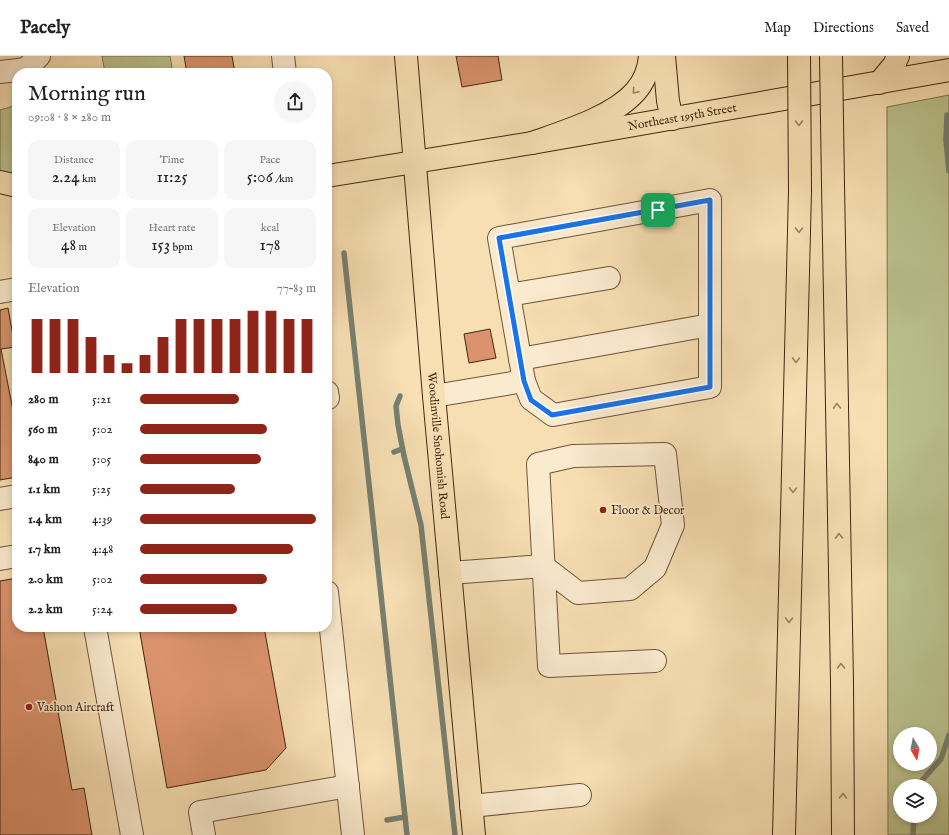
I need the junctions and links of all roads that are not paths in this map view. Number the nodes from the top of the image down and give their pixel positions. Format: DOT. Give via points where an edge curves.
graph roads {
  1 [pos="39,56"];
  2 [pos="283,56"];
  3 [pos="406,56"];
  4 [pos="650,56"];
  5 [pos="664,56"];
  6 [pos="798,56"];
  7 [pos="831,56"];
  8 [pos="898,56"];
  9 [pos="27,68"];
  10 [pos="284,68"];
  11 [pos="949,70"];
  12 [pos="12,71"];
  13 [pos="0,72"];
  14 [pos="879,83"];
  15 [pos="672,119"];
  16 [pos="532,143"];
  17 [pos="415,162"];
  18 [pos="332,175"];
  19 [pos="0,182"];
  20 [pos="12,185"];
  21 [pos="609,278"];
  22 [pos="12,290"];
  23 [pos="0,292"];
  24 [pos="509,295"];
  25 [pos="710,326"];
  26 [pos="520,359"];
  27 [pos="524,381"];
  28 [pos="434,396"];
  29 [pos="12,497"];
  30 [pos="0,499"];
  31 [pos="12,557"];
  32 [pos="0,559"];
  33 [pos="543,566"];
  34 [pos="450,573"];
  35 [pos="96,632"];
  36 [pos="331,632"];
  37 [pos="655,661"];
  38 [pos="348,786"];
  39 [pos="580,795"];
  40 [pos="471,806"];
  41 [pos="132,835"];
  42 [pos="204,835"];
  43 [pos="353,835"];
  44 [pos="474,835"];
  45 [pos="784,835"];
  46 [pos="843,835"];
  1 -- 9 [label="lane"];
  2 -- 10 [label="lane"];
  3 -- 17 [label="main road, Woodinville Snohomish Road"];
  4 -- 16 [label="main road, one-way" via="645,78 636,92 624,102 608,112"];
  5 -- 15 [label="main road"];
  6 -- 45 [label="main road, one-way, bridge" via="800,191"];
  46 -- 7 [label="main road, one-way, bridge"];
  8 -- 14 [label="main road"];
  11 -- 14 [label="main road, Northeast 195th Street"];
  12 -- 13 [label="lane"];
  14 -- 15 [label="main road, Northeast 195th Street"];
  15 -- 16 [label="main road, Northeast 195th Street"];
  16 -- 17 [label="main road, Northeast 195th Street"];
  17 -- 18 [label="main road, Northeast 195th Street"];
  17 -- 28 [label="main road, Woodinville Snohomish Road"];
  19 -- 20 [label="main road"];
  21 -- 24 [label="lane"];
  22 -- 23 [label="lane"];
  24 -- 25 [label="lane" via="499,238 710,200"];
  24 -- 26 [label="lane"];
  25 -- 26 [label="lane"];
  25 -- 27 [label="lane" via="710,387 552,415 531,400"];
  26 -- 27 [label="lane"];
  27 -- 28 [label="lane"];
  28 -- 34 [label="main road, Woodinville Snohomish Road"];
  29 -- 30 [label="lane"];
  31 -- 32 [label="lane"];
  33 -- 33 [label="lane" via="538,464 572,456 665,454 673,525 655,568 630,589 578,593"];
  33 -- 34 [label="lane"];
  33 -- 37 [label="lane" via="549,666"];
  34 -- 40 [label="main road, Woodinville Snohomish Road"];
  35 -- 41 [label="lane"];
  36 -- 38 [label="lane"];
  38 -- 42 [label="lane" via="200,812"];
  38 -- 43 [label="lane"];
  39 -- 40 [label="lane"];
  40 -- 44 [label="main road, Woodinville Snohomish Road"];
}
